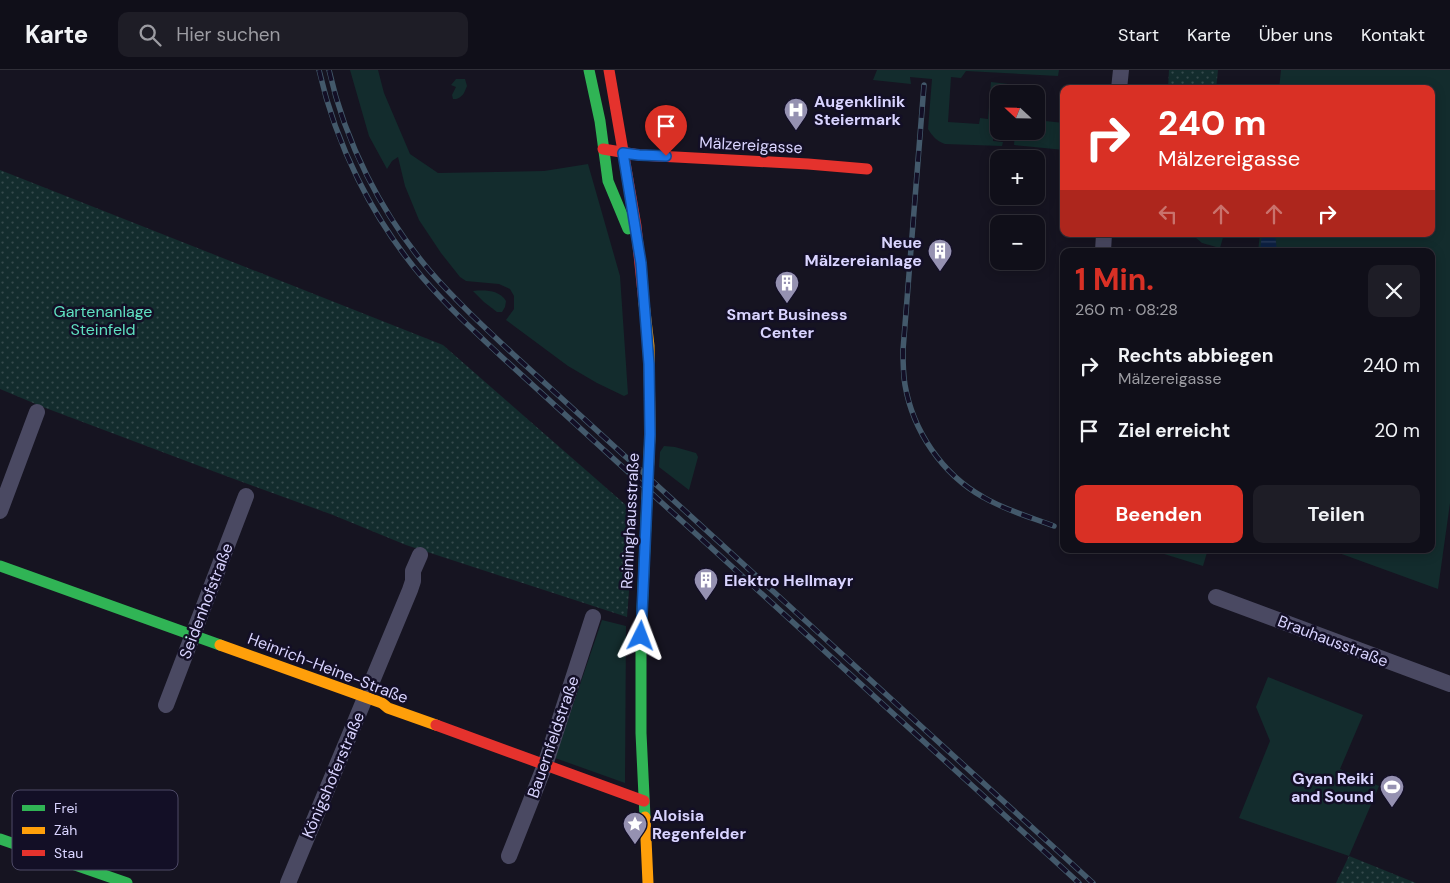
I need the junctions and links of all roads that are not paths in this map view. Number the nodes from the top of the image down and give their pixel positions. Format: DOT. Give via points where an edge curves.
graph roads {
  1 [pos="589,70"];
  2 [pos="609,70"];
  3 [pos="1121,70"];
  4 [pos="1120,85"];
  5 [pos="603,149"];
  6 [pos="623,153"];
  7 [pos="868,169"];
  8 [pos="638,250"];
  9 [pos="37,412"];
  10 [pos="246,496"];
  11 [pos="0,511"];
  12 [pos="420,555"];
  13 [pos="0,566"];
  14 [pos="1216,597"];
  15 [pos="593,617"];
  16 [pos="193,634"];
  17 [pos="1450,684"];
  18 [pos="366,697"];
  19 [pos="166,705"];
  20 [pos="545,765"];
  21 [pos="644,801"];
  22 [pos="0,839"];
  23 [pos="12,844"];
  24 [pos="509,856"];
  25 [pos="79,870"];
  26 [pos="102,879"];
  27 [pos="127,883"];
  28 [pos="288,883"];
  29 [pos="648,883"];
  1 -- 5 [label="street, Reininghausstraße"];
  2 -- 6 [label="street, Reininghausstraße"];
  3 -- 4 [label="street"];
  5 -- 6 [label="street, Mälzereigasse"];
  5 -- 8 [label="street, Reininghausstraße" via="608,180"];
  6 -- 7 [label="street, Mälzereigasse"];
  6 -- 8 [label="street, Reininghausstraße"];
  8 -- 21 [label="street, Reininghausstraße" via="649,346 651,400 641,636"];
  9 -- 11 [label="street"];
  10 -- 16 [label="street, Seidenhofstraße"];
  12 -- 18 [label="street, Königshoferstraße" via="410,590"];
  13 -- 16 [label="street, Heinrich-Heine-Straße"];
  14 -- 17 [label="street, Brauhausstraße"];
  15 -- 20 [label="street, Bauernfeldstraße"];
  16 -- 18 [label="street, Heinrich-Heine-Straße"];
  16 -- 19 [label="street, Seidenhofstraße"];
  18 -- 20 [label="street, Heinrich-Heine-Straße"];
  18 -- 28 [label="street, Königshoferstraße"];
  20 -- 21 [label="street, Heinrich-Heine-Straße"];
  20 -- 24 [label="street, Bauernfeldstraße"];
  21 -- 29 [label="street, Reininghausstraße"];
  22 -- 23 [label="street"];
  25 -- 26 [label="street"];
  26 -- 27 [label="street"];
}
